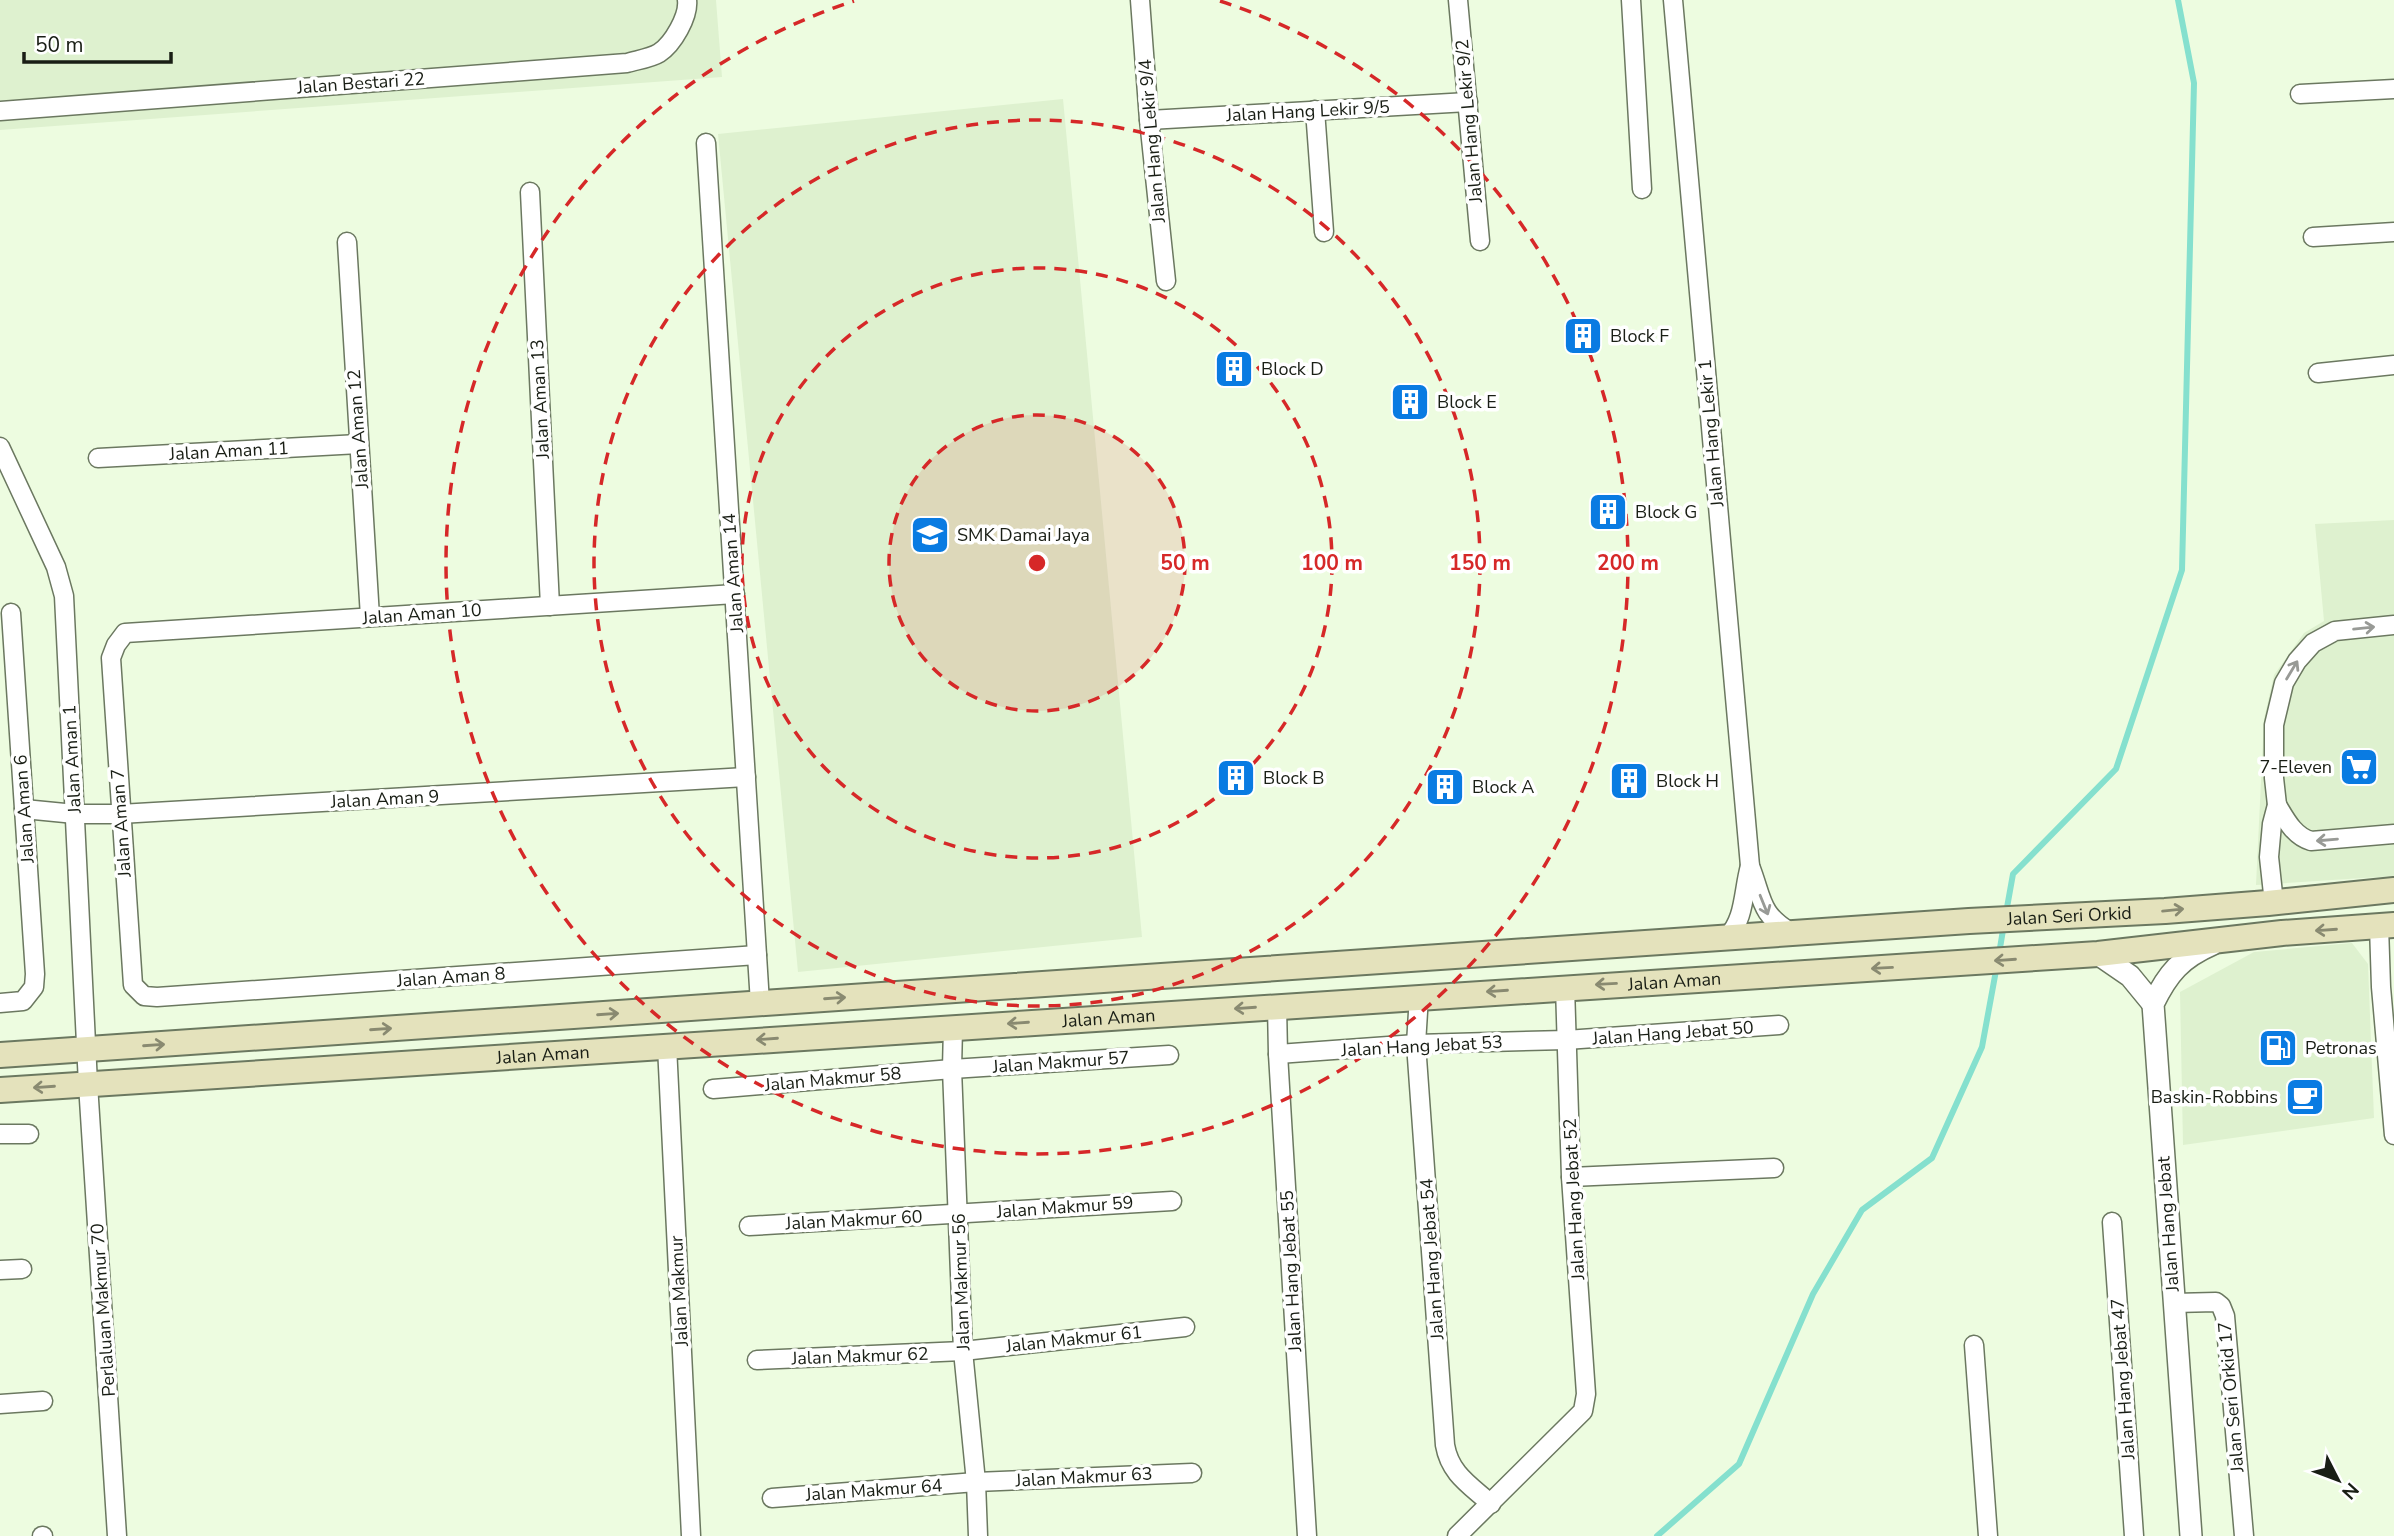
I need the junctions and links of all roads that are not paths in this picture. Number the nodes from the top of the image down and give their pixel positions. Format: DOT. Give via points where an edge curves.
graph roads {
  1 [pos="687,0"];
  2 [pos="1140,0"];
  3 [pos="1458,0"];
  4 [pos="1631,0"];
  5 [pos="1673,0"];
  6 [pos="2394,89"];
  7 [pos="2300,94"];
  8 [pos="1468,102"];
  9 [pos="0,110"];
  10 [pos="1315,110"];
  11 [pos="1149,120"];
  12 [pos="706,143"];
  13 [pos="1642,188"];
  14 [pos="530,192"];
  15 [pos="1324,232"];
  16 [pos="2394,232"];
  17 [pos="2313,237"];
  18 [pos="1480,241"];
  19 [pos="347,242"];
  20 [pos="1166,282"];
  21 [pos="2394,365"];
  22 [pos="2318,373"];
  23 [pos="359,444"];
  24 [pos="0,447"];
  25 [pos="98,458"];
  26 [pos="734,594"];
  27 [pos="550,606"];
  28 [pos="11,613"];
  29 [pos="370,617"];
  30 [pos="2394,625"];
  31 [pos="116,645"];
  32 [pos="746,777"];
  33 [pos="2277,805"];
  34 [pos="24,809"];
  35 [pos="75,814"];
  36 [pos="120,814"];
  37 [pos="2394,834"];
  38 [pos="1750,866"];
  39 [pos="2394,890"];
  40 [pos="2274,902"];
  41 [pos="2386,925"];
  42 [pos="1792,933"];
  43 [pos="1736,937"];
  44 [pos="2216,942"];
  45 [pos="2098,954"];
  46 [pos="757,955"];
  47 [pos="2388,986"];
  48 [pos="1565,987"];
  49 [pos="144,996"];
  50 [pos="1419,996"];
  51 [pos="0,1003"];
  52 [pos="760,1003"];
  53 [pos="2153,1004"];
  54 [pos="1277,1006"];
  55 [pos="1779,1025"];
  56 [pos="953,1027"];
  57 [pos="1566,1040"];
  58 [pos="1416,1044"];
  59 [pos="667,1046"];
  60 [pos="86,1049"];
  61 [pos="1278,1054"];
  62 [pos="0,1055"];
  63 [pos="1169,1055"];
  64 [pos="952,1069"];
  65 [pos="88,1084"];
  66 [pos="713,1088"];
  67 [pos="0,1090"];
  68 [pos="29,1133"];
  69 [pos="0,1134"];
  70 [pos="2394,1135"];
  71 [pos="1774,1168"];
  72 [pos="1571,1177"];
  73 [pos="1172,1201"];
  74 [pos="959,1214"];
  75 [pos="2112,1222"];
  76 [pos="749,1226"];
  77 [pos="22,1269"];
  78 [pos="0,1270"];
  79 [pos="2174,1303"];
  80 [pos="1185,1327"];
  81 [pos="1973,1345"];
  82 [pos="963,1351"];
  83 [pos="757,1360"];
  84 [pos="43,1401"];
  85 [pos="0,1404"];
  86 [pos="1192,1472"];
  87 [pos="976,1482"];
  88 [pos="772,1498"];
  89 [pos="1491,1504"];
  90 [pos="117,1536"];
  91 [pos="691,1536"];
  92 [pos="978,1536"];
  93 [pos="1307,1536"];
  94 [pos="1457,1536"];
  95 [pos="1988,1536"];
  96 [pos="2134,1536"];
  97 [pos="2191,1536"];
  98 [pos="2244,1536"];
  1 -- 9 [label="street, Jalan Bestari 22" via="688,9 676,34 659,52 627,63"];
  2 -- 11 [label="street, Jalan Hang Lekir 9/4"];
  3 -- 8 [label="street, Jalan Hang Lekir 9/2"];
  4 -- 13 [label="street"];
  5 -- 38 [label="street, Jalan Hang Lekir 1"];
  6 -- 7 [label="street"];
  8 -- 10 [label="street, Jalan Hang Lekir 9/5"];
  8 -- 18 [label="street, Jalan Hang Lekir 9/2"];
  10 -- 11 [label="street, Jalan Hang Lekir 9/5"];
  10 -- 15 [label="street"];
  11 -- 20 [label="street, Jalan Hang Lekir 9/4"];
  12 -- 26 [label="street, Jalan Aman 14"];
  14 -- 27 [label="street, Jalan Aman 13"];
  16 -- 17 [label="street"];
  19 -- 23 [label="street, Jalan Aman 12"];
  21 -- 22 [label="street"];
  23 -- 25 [label="street, Jalan Aman 11"];
  23 -- 29 [label="street, Jalan Aman 12"];
  24 -- 35 [label="street, Jalan Aman 1" via="62,581"];
  26 -- 27 [label="street, Jalan Aman 10"];
  26 -- 32 [label="street, Jalan Aman 14"];
  27 -- 29 [label="street, Jalan Aman 10"];
  28 -- 34 [label="street, Jalan Aman 6"];
  29 -- 31 [label="street, Jalan Aman 10" via="125,633"];
  33 -- 30 [label="street, one-way" via="2274,725 2284,684 2297,661 2312,643 2335,631"];
  31 -- 36 [label="street, Jalan Aman 7" via="111,658"];
  32 -- 36 [label="street, Jalan Aman 9"];
  32 -- 46 [label="street, Jalan Aman 14"];
  37 -- 33 [label="street, one-way" via="2302,839"];
  33 -- 40 [label="street" via="2269,857"];
  34 -- 35 [label="street, Jalan Aman 9"];
  34 -- 51 [label="street, Jalan Aman 6" via="34,987 23,1001"];
  35 -- 36 [label="street, Jalan Aman 9"];
  35 -- 60 [label="street, Jalan Aman 1"];
  36 -- 49 [label="street, Jalan Aman 7" via="133,985"];
  38 -- 42 [label="street, Jalan Hang Lekir 1, one-way" via="1764,908 1776,924"];
  38 -- 43 [label="street, Jalan Hang Lekir 1"];
  39 -- 40 [label="main road, Jalan Seri Orkid"];
  42 -- 40 [label="main road, Jalan Seri Orkid, one-way"];
  41 -- 44 [label="main road, one-way"];
  41 -- 47 [label="street"];
  42 -- 43 [label="main road, Jalan Seri Orkid"];
  52 -- 43 [label="main road, Jalan Aman, one-way"];
  44 -- 45 [label="main road, Jalan Aman"];
  44 -- 53 [label="street" via="2176,967"];
  45 -- 48 [label="main road, Jalan Aman, one-way"];
  45 -- 53 [label="street" via="2130,976"];
  46 -- 49 [label="street, Jalan Aman 8"];
  46 -- 52 [label="street, Jalan Aman 14"];
  47 -- 70 [label="street"];
  48 -- 50 [label="main road, Jalan Aman, one-way"];
  48 -- 57 [label="street, Jalan Hang Jebat 52"];
  50 -- 54 [label="main road, Jalan Aman"];
  50 -- 58 [label="street, Jalan Hang Jebat 54"];
  60 -- 52 [label="main road, Jalan Aman, one-way"];
  53 -- 79 [label="street, Jalan Hang Jebat"];
  54 -- 56 [label="main road, Jalan Aman, one-way"];
  54 -- 61 [label="street, Jalan Hang Jebat 55"];
  55 -- 57 [label="street, Jalan Hang Jebat 50"];
  56 -- 59 [label="main road, Jalan Aman, one-way"];
  56 -- 64 [label="street, Jalan Makmur 56"];
  57 -- 58 [label="street, Jalan Hang Jebat 53"];
  57 -- 72 [label="street, Jalan Hang Jebat 52"];
  58 -- 61 [label="street, Jalan Hang Jebat 53"];
  58 -- 89 [label="street, Jalan Hang Jebat 54" via="1447,1460"];
  59 -- 65 [label="main road, Jalan Aman"];
  59 -- 91 [label="street, Jalan Makmur"];
  60 -- 62 [label="main road, Jalan Aman"];
  60 -- 65 [label="street, Jalan Aman 1"];
  61 -- 93 [label="street, Jalan Hang Jebat 55"];
  63 -- 64 [label="street, Jalan Makmur 57"];
  64 -- 66 [label="street, Jalan Makmur 58"];
  64 -- 74 [label="street, Jalan Makmur 56"];
  65 -- 67 [label="main road, Jalan Aman, one-way"];
  65 -- 90 [label="street, Perlaluan Makmur 70"];
  68 -- 69 [label="street"];
  71 -- 72 [label="street"];
  72 -- 89 [label="street, Jalan Hang Jebat 52" via="1586,1394 1583,1411"];
  73 -- 74 [label="street, Jalan Makmur 59"];
  74 -- 76 [label="street, Jalan Makmur 60"];
  74 -- 82 [label="street, Jalan Makmur 56"];
  75 -- 96 [label="street, Jalan Hang Jebat 47"];
  77 -- 78 [label="street"];
  79 -- 97 [label="street, Jalan Hang Jebat"];
  79 -- 98 [label="street, Jalan Seri Orkid 17" via="2216,1302 2225,1316"];
  80 -- 82 [label="street, Jalan Makmur 61"];
  81 -- 95 [label="street"];
  82 -- 83 [label="street, Jalan Makmur 62"];
  82 -- 87 [label="street, Jalan Makmur 56"];
  84 -- 85 [label="street"];
  86 -- 87 [label="street, Jalan Makmur 63"];
  87 -- 88 [label="street, Jalan Makmur 64"];
  87 -- 92 [label="street, Jalan Makmur 56"];
  89 -- 94 [label="street"];
}
